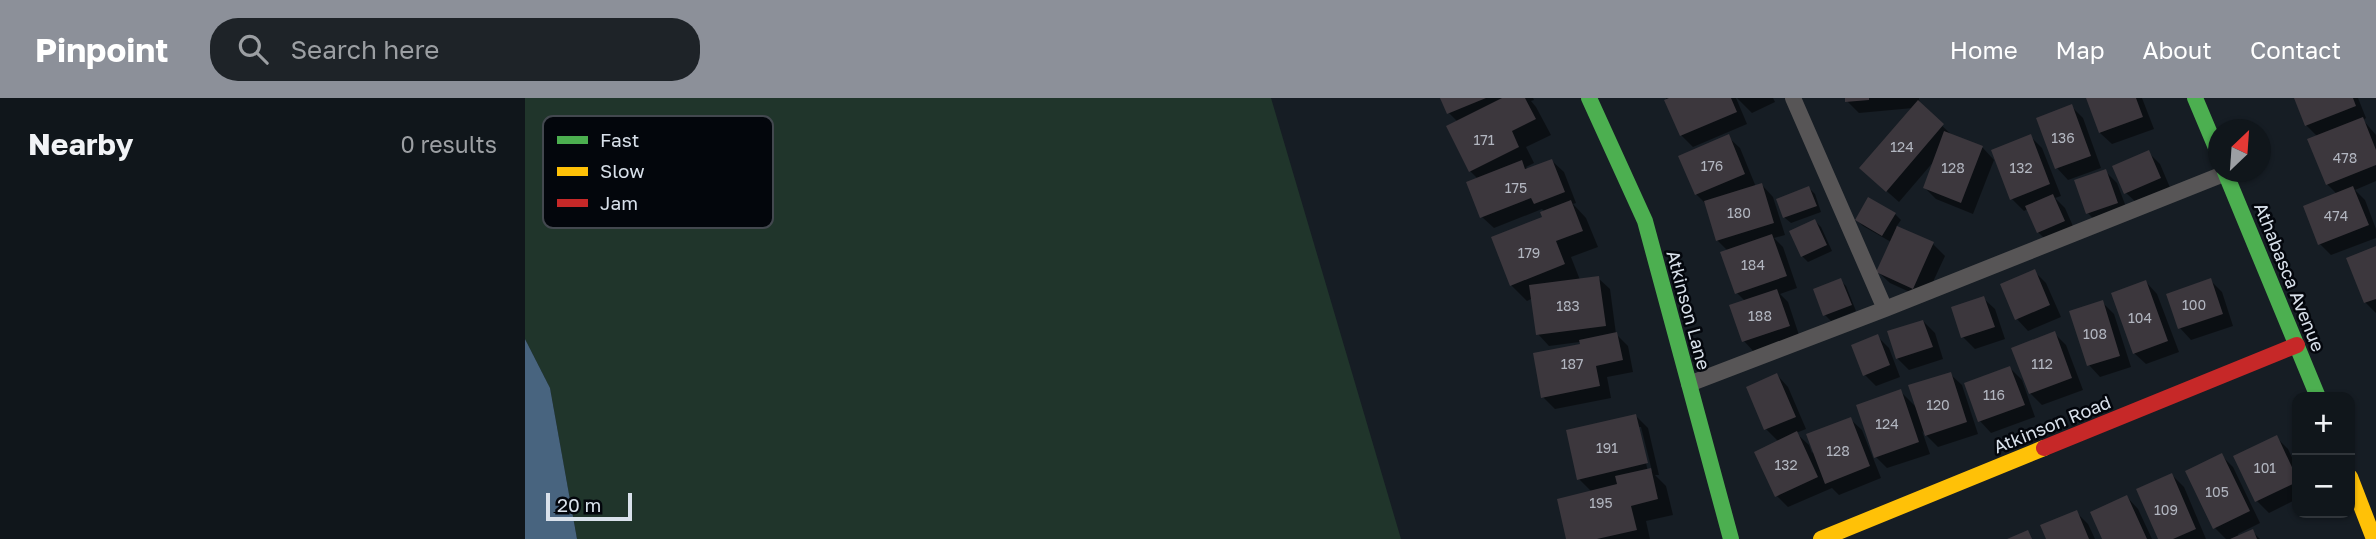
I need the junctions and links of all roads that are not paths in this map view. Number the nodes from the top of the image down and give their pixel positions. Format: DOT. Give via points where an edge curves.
graph roads {
  1 [pos="1589,98"];
  2 [pos="1793,98"];
  3 [pos="2195,98"];
  4 [pos="2208,130"];
  5 [pos="2208,179"];
  6 [pos="2230,182"];
  7 [pos="1885,309"];
  8 [pos="2297,345"];
  9 [pos="1689,384"];
  10 [pos="2316,392"];
  11 [pos="2355,493"];
  12 [pos="2368,535"];
  13 [pos="1731,539"];
  14 [pos="1821,539"];
  1 -- 9 [label="street, Atkinson Lane" via="1645,221"];
  2 -- 7 [label="lane"];
  3 -- 4 [label="street"];
  5 -- 7 [label="lane"];
  6 -- 8 [label="street, Athabasca Avenue"];
  7 -- 9 [label="lane"];
  8 -- 10 [label="street, Athabasca Avenue"];
  8 -- 14 [label="street, Atkinson Road"];
  9 -- 13 [label="street, Atkinson Lane"];
  11 -- 12 [label="street"];
}
